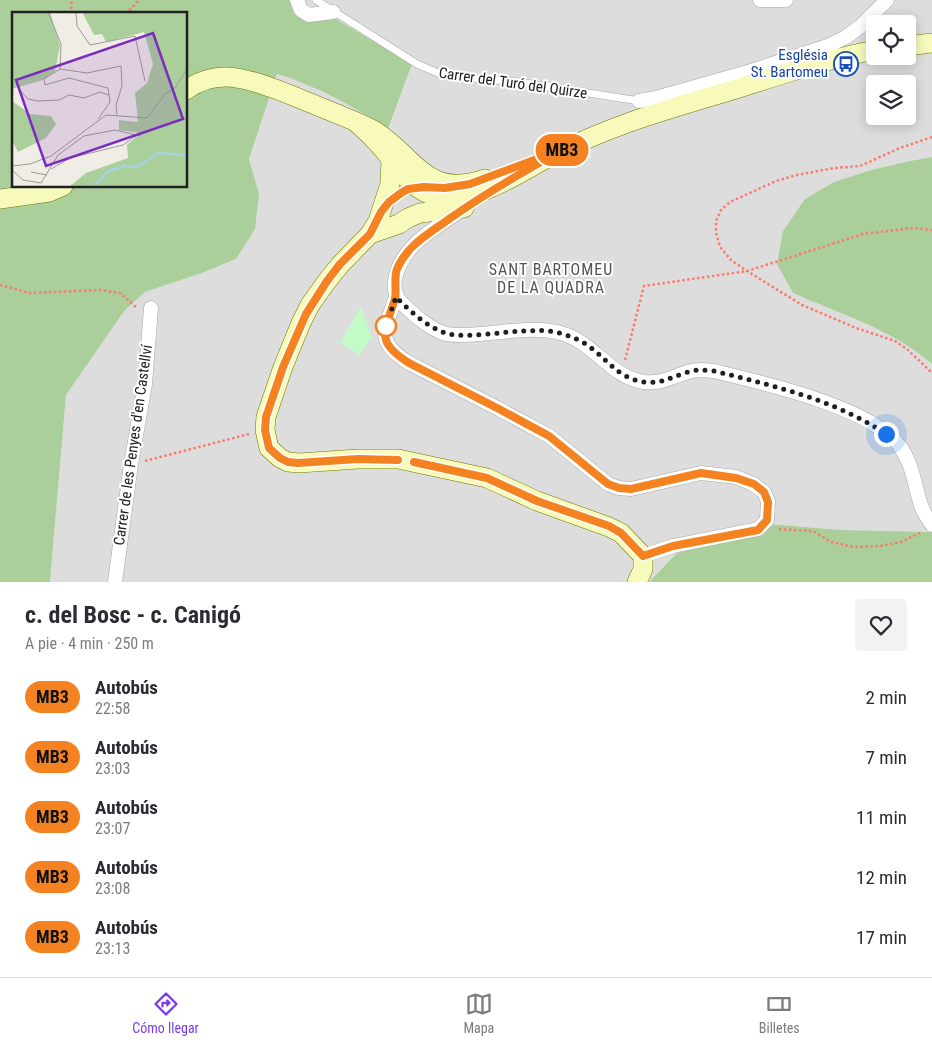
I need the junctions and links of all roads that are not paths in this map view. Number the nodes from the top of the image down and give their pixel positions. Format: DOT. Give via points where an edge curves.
graph roads {
  1 [pos="297,0"];
  2 [pos="316,0"];
  3 [pos="760,0"];
  4 [pos="786,0"];
  5 [pos="887,0"];
  6 [pos="333,12"];
  7 [pos="932,43"];
  8 [pos="916,45"];
  9 [pos="866,52"];
  10 [pos="188,89"];
  11 [pos="639,101"];
  12 [pos="564,149"];
  13 [pos="395,156"];
  14 [pos="514,176"];
  15 [pos="459,184"];
  16 [pos="58,188"];
  17 [pos="418,188"];
  18 [pos="0,199"];
  19 [pos="464,208"];
  20 [pos="381,212"];
  21 [pos="408,218"];
  22 [pos="370,234"];
  23 [pos="396,297"];
  24 [pos="150,308"];
  25 [pos="928,528"];
  26 [pos="643,556"];
  27 [pos="115,582"];
  28 [pos="637,582"];
  1 -- 6 [label="street" via="301,10 309,15"];
  2 -- 6 [label="lane, Carrer del Turó del Quirze"];
  3 -- 4 [label="street"];
  5 -- 11 [label="street" via="861,26 828,46 748,72"];
  6 -- 11 [label="lane, Carrer del Turó del Quirze" via="417,64 445,76 519,82"];
  7 -- 8 [label="street"];
  9 -- 12 [label="street" via="653,114"];
  10 -- 13 [label="street" via="218,78 251,82 356,122"];
  12 -- 14 [label="street"];
  12 -- 15 [label="street" via="484,180"];
  13 -- 15 [label="street" via="441,182"];
  13 -- 17 [label="street" via="405,177"];
  13 -- 20 [label="street"];
  14 -- 17 [label="street" via="471,196 440,197"];
  14 -- 19 [label="street"];
  15 -- 17 [label="street" via="445,188"];
  16 -- 18 [label="street"];
  17 -- 20 [label="street" via="401,193"];
  17 -- 21 [label="street" via="418,202"];
  19 -- 21 [label="street"];
  19 -- 23 [label="street" via="415,244 405,256 397,269"];
  20 -- 22 [label="street"];
  21 -- 22 [label="street"];
  22 -- 26 [label="street" via="340,264 306,314 266,417 269,448 288,462 398,460 487,478 537,501 609,526 621,533"];
  23 -- 25 [label="street" via="430,326 446,334 558,332 590,347 615,370 644,382 664,382 698,370 714,371 843,409 898,444 910,464"];
  23 -- 26 [label="street" via="385,336 395,354 549,436 608,484 631,489 701,473 736,478 754,484 764,492 768,502 767,520 758,530 673,546"];
  24 -- 27 [label="street, Carrer de les Penyes d'en Castellví" via="145,384"];
  26 -- 28 [label="street"];
}
